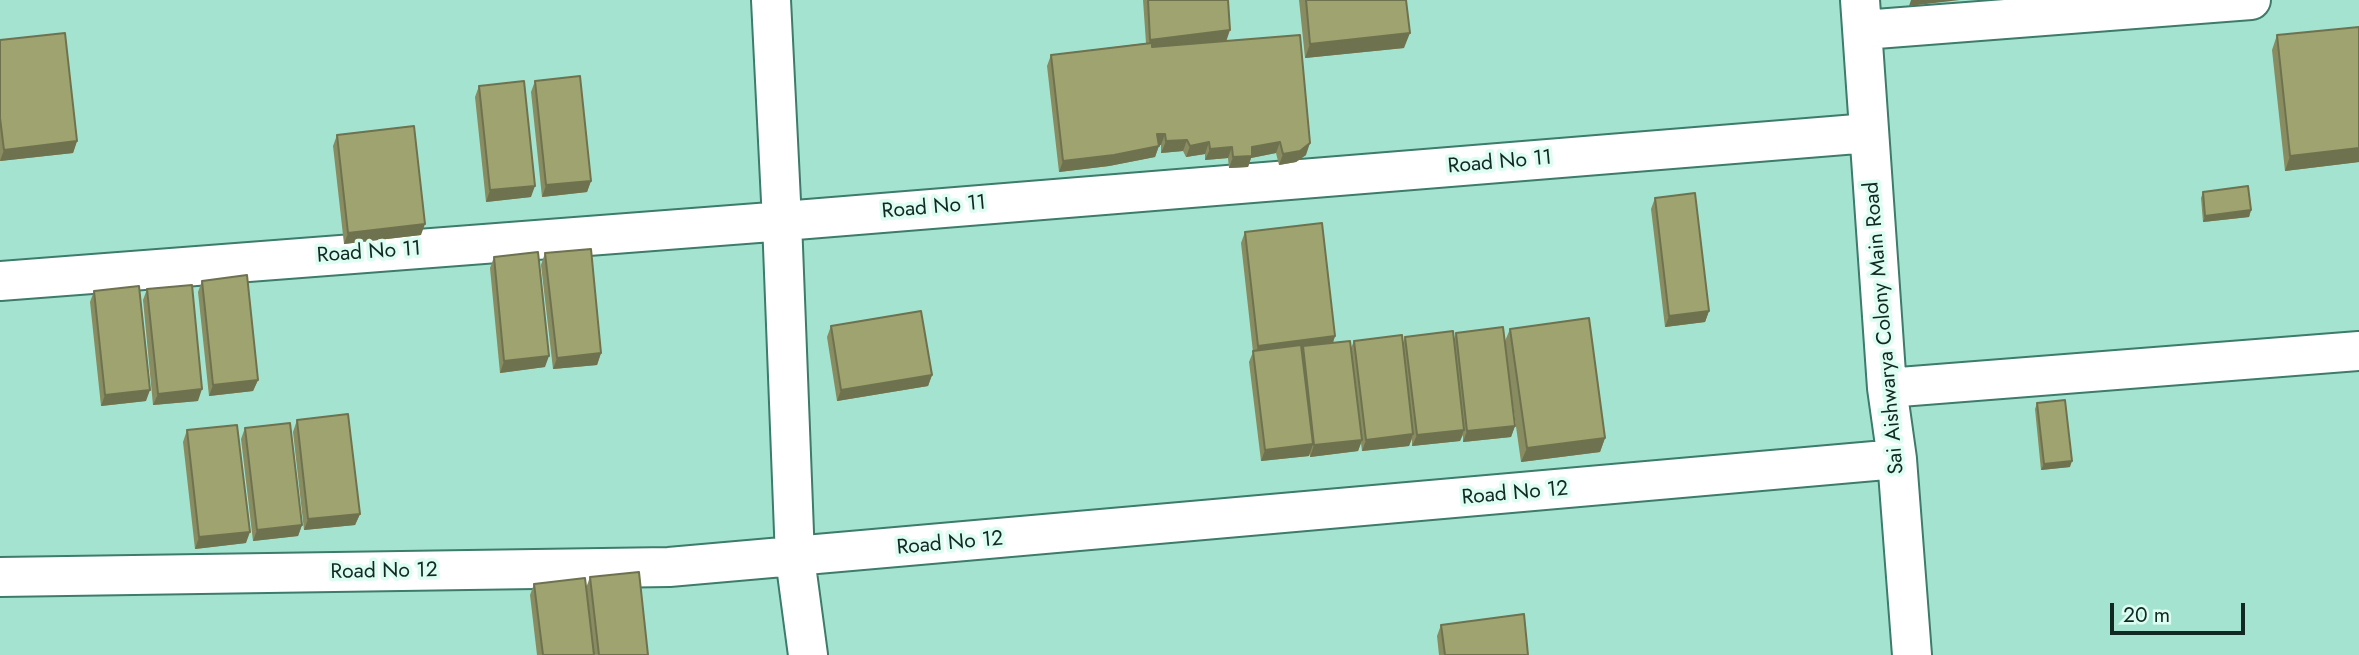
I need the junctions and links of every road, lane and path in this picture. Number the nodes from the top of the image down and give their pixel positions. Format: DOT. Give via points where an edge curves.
graph roads {
  1 [pos="771,0"];
  2 [pos="2251,0"];
  3 [pos="1862,15"];
  4 [pos="1869,133"];
  5 [pos="782,221"];
  6 [pos="0,281"];
  7 [pos="2359,351"];
  8 [pos="1887,388"];
  9 [pos="1897,460"];
  10 [pos="795,558"];
  11 [pos="0,577"];
  12 [pos="808,655"];
  13 [pos="1912,655"];
  1 -- 5 [label="street"];
  2 -- 3 [label="street"];
  3 -- 4 [label="street, Sai Aishwarya Colony Main Road"];
  4 -- 5 [label="street, Road No 11"];
  4 -- 8 [label="street, Sai Aishwarya Colony Main Road"];
  5 -- 6 [label="street, Road No 11"];
  5 -- 10 [label="street"];
  7 -- 8 [label="street"];
  8 -- 9 [label="street, Sai Aishwarya Colony Main Road"];
  9 -- 10 [label="street, Road No 12"];
  9 -- 13 [label="street, Sai Aishwarya Colony Main Road"];
  10 -- 11 [label="street, Road No 12" via="656,568"];
  10 -- 12 [label="street"];
}
